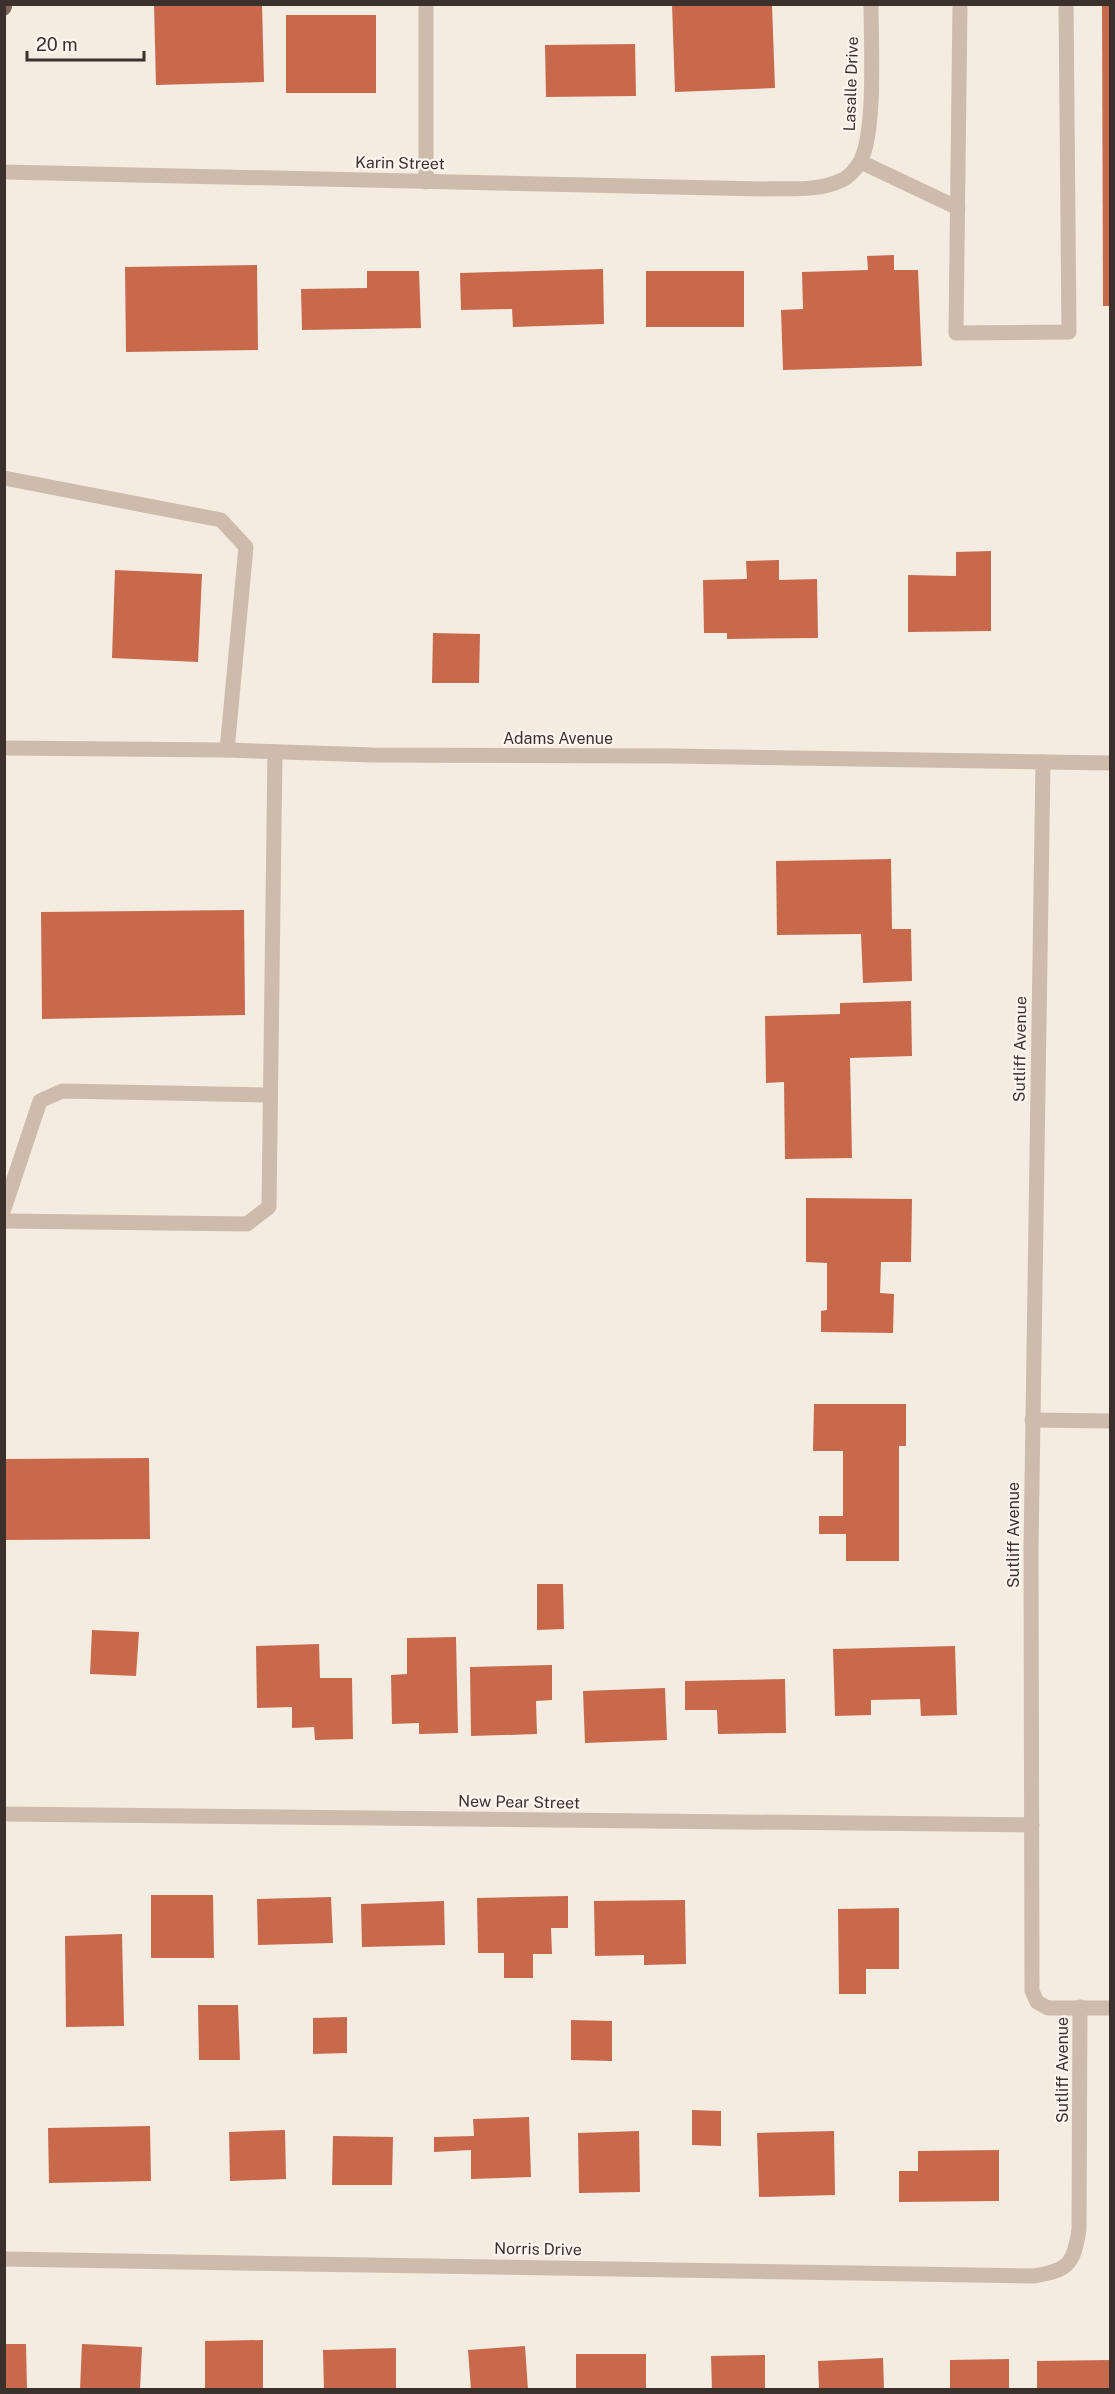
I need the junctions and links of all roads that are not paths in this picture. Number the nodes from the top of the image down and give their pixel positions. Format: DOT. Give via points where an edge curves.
graph roads {
  1 [pos="426,4"];
  2 [pos="871,4"];
  3 [pos="960,4"];
  4 [pos="1066,4"];
  5 [pos="861,162"];
  6 [pos="4,172"];
  7 [pos="426,182"];
  8 [pos="958,208"];
  9 [pos="8,478"];
  10 [pos="4,748"];
  11 [pos="227,750"];
  12 [pos="275,752"];
  13 [pos="1043,762"];
  14 [pos="1110,763"];
  15 [pos="270,1095"];
  16 [pos="4,1209"];
  17 [pos="4,1221"];
  18 [pos="1032,1420"];
  19 [pos="1110,1421"];
  20 [pos="4,1815"];
  21 [pos="1032,1825"];
  22 [pos="1080,2007"];
  23 [pos="1110,2008"];
  24 [pos="4,2259"];
  25 [pos="1068,2265"];
  1 -- 7 [label="street"];
  2 -- 5 [label="street, Lasalle Drive" via="870,112"];
  3 -- 8 [label="street"];
  4 -- 8 [label="street" via="1070,332 956,333"];
  5 -- 7 [label="street, Karin Street" via="845,179 824,187"];
  5 -- 8 [label="street"];
  6 -- 7 [label="street, Karin Street"];
  9 -- 11 [label="street" via="221,520 246,548"];
  10 -- 11 [label="street, Adams Avenue"];
  11 -- 12 [label="street, Adams Avenue"];
  12 -- 13 [label="street, Adams Avenue"];
  12 -- 15 [label="street"];
  13 -- 14 [label="street, Adams Avenue"];
  13 -- 18 [label="street, Sutliff Avenue"];
  15 -- 16 [label="street" via="62,1091 40,1101"];
  15 -- 17 [label="street" via="269,1207 247,1224"];
  18 -- 19 [label="street"];
  18 -- 21 [label="street, Sutliff Avenue"];
  20 -- 21 [label="street, New Pear Street"];
  21 -- 22 [label="street, Sutliff Avenue" via="1032,1991 1037,2002 1048,2008"];
  22 -- 23 [label="street"];
  22 -- 25 [label="street, Sutliff Avenue" via="1079,2229 1076,2250"];
  24 -- 25 [label="street, Norris Drive" via="1033,2276"];
}
